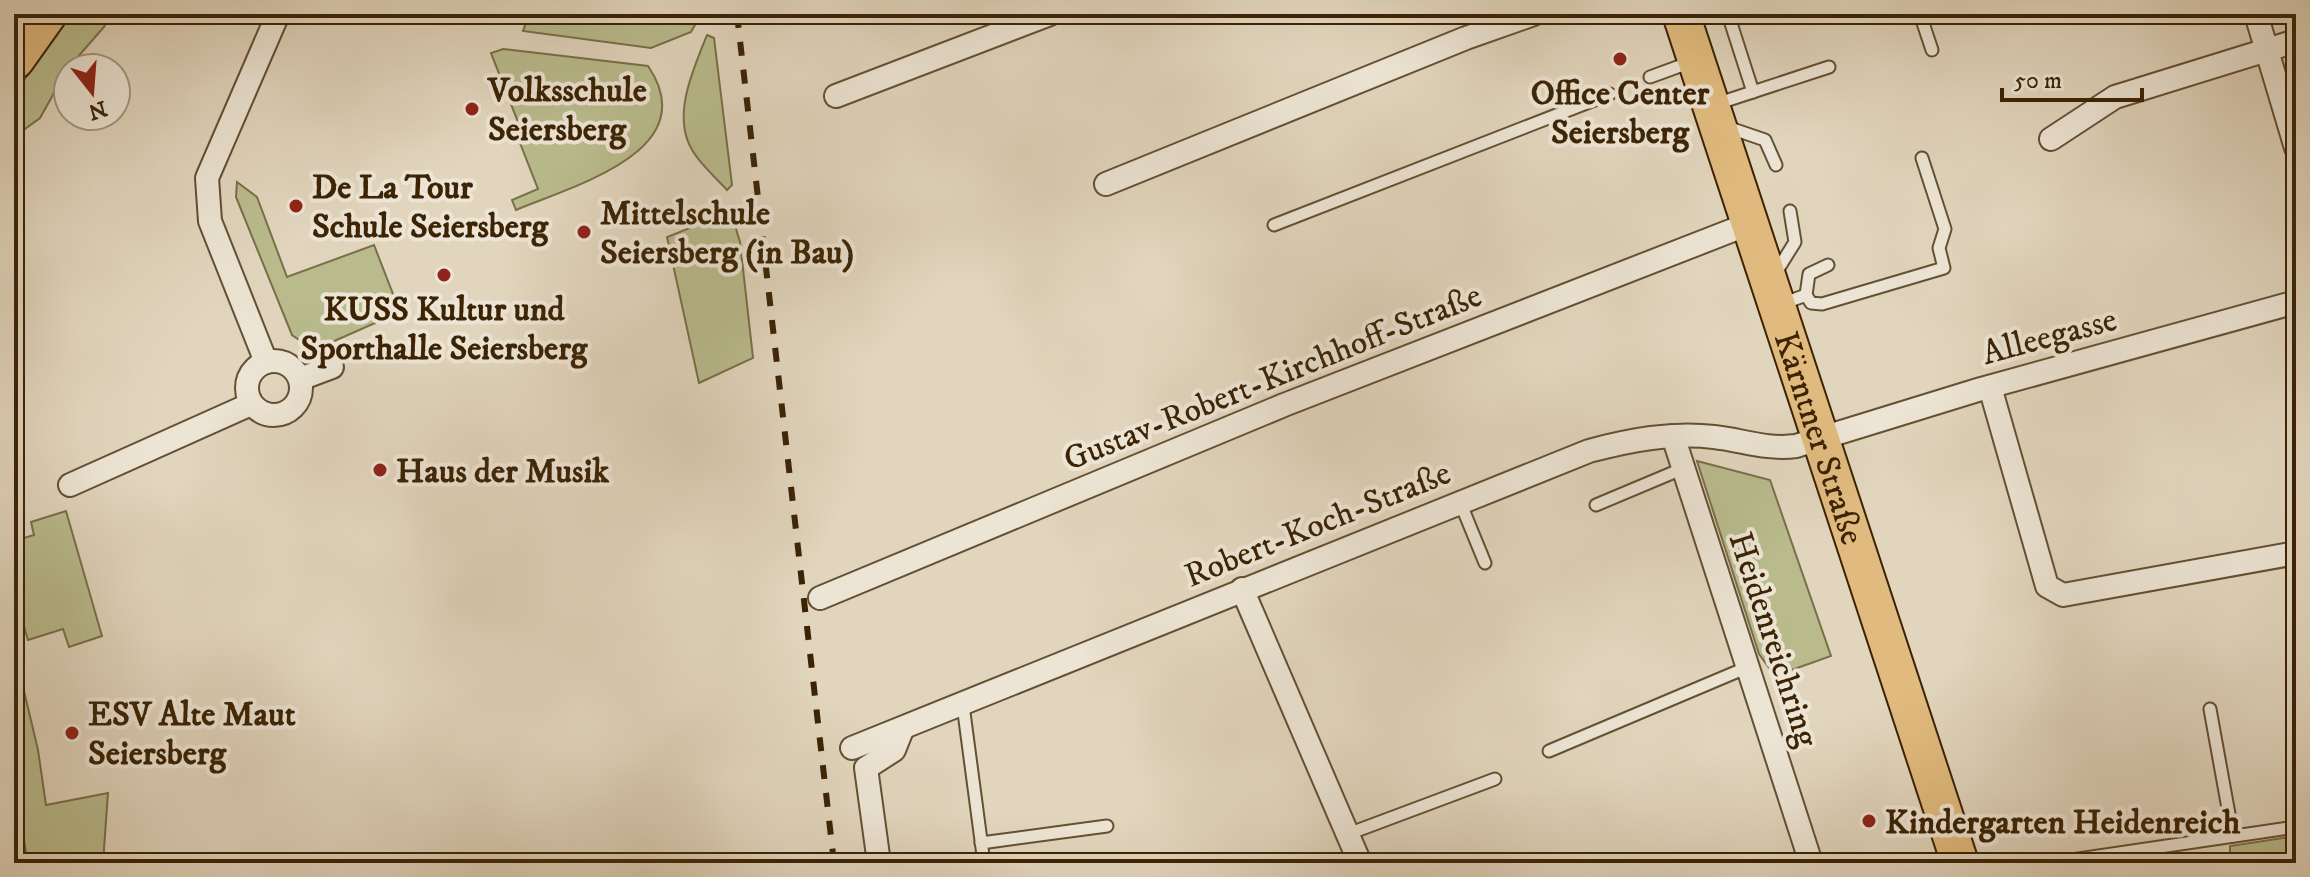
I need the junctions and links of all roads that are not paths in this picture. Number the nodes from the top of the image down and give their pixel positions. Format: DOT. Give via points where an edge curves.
graph roads {
  1 [pos="46,14"];
  2 [pos="278,14"];
  3 [pos="1050,14"];
  4 [pos="1534,14"];
  5 [pos="1681,14"];
  6 [pos="1728,14"];
  7 [pos="1920,14"];
  8 [pos="2256,14"];
  9 [pos="2296,41"];
  10 [pos="1932,50"];
  11 [pos="2266,51"];
  12 [pos="14,59"];
  13 [pos="1696,60"];
  14 [pos="1829,67"];
  15 [pos="1650,77"];
  16 [pos="1753,92"];
  17 [pos="1610,94"];
  18 [pos="836,96"];
  19 [pos="1715,115"];
  20 [pos="2051,139"];
  21 [pos="2296,148"];
  22 [pos="1922,158"];
  23 [pos="1776,165"];
  24 [pos="1106,184"];
  25 [pos="1790,211"];
  26 [pos="1751,223"];
  27 [pos="1274,225"];
  28 [pos="1828,265"];
  29 [pos="1785,294"];
  30 [pos="2296,302"];
  31 [pos="266,362"];
  32 [pos="332,367"];
  33 [pos="300,379"];
  34 [pos="1990,387"];
  35 [pos="251,404"];
  36 [pos="1673,436"];
  37 [pos="1821,438"];
  38 [pos="1684,468"];
  39 [pos="70,485"];
  40 [pos="1460,502"];
  41 [pos="1596,505"];
  42 [pos="2296,553"];
  43 [pos="1485,563"];
  44 [pos="1242,589"];
  45 [pos="820,598"];
  46 [pos="1749,667"];
  47 [pos="963,705"];
  48 [pos="2210,709"];
  49 [pos="902,730"];
  50 [pos="852,748"];
  51 [pos="1549,751"];
  52 [pos="1495,779"];
  53 [pos="1107,826"];
  54 [pos="2296,827"];
  55 [pos="1348,834"];
  56 [pos="2233,836"];
  57 [pos="981,843"];
  58 [pos="879,863"];
  59 [pos="984,863"];
  60 [pos="1360,863"];
  61 [pos="1811,863"];
  62 [pos="1960,863"];
  63 [pos="2051,863"];
  1 -- 12 [label="highway"];
  2 -- 31 [label="street" via="206,189 210,221"];
  3 -- 18 [label="street"];
  4 -- 24 [label="street"];
  5 -- 13 [label="main road, Kärntner Straße"];
  6 -- 16 [label="lane"];
  7 -- 10 [label="lane"];
  8 -- 11 [label="street"];
  9 -- 11 [label="street"];
  11 -- 20 [label="street" via="2115,97"];
  11 -- 21 [label="street"];
  13 -- 15 [label="lane"];
  13 -- 19 [label="main road, Kärntner Straße"];
  14 -- 16 [label="lane"];
  16 -- 19 [label="lane"];
  17 -- 27 [label="lane"];
  19 -- 23 [label="lane" via="1765,140"];
  19 -- 26 [label="main road, Kärntner Straße"];
  22 -- 29 [label="lane" via="1945,229 1939,248 1944,268 1822,304"];
  25 -- 29 [label="lane" via="1795,242"];
  26 -- 29 [label="main road, Kärntner Straße"];
  26 -- 45 [label="street, Gustav-Robert-Kirchhoff-Straße" via="1284,405"];
  28 -- 29 [label="lane"];
  29 -- 37 [label="main road, Kärntner Straße"];
  30 -- 34 [label="street, Alleegasse"];
  31 -- 33 [label="street" via="290,365"];
  31 -- 35 [label="street" via="248,379"];
  32 -- 33 [label="street"];
  33 -- 35 [label="street" via="300,396 282,414 265,413"];
  34 -- 37 [label="street, Alleegasse"];
  34 -- 42 [label="street" via="2047,586 2063,595"];
  35 -- 39 [label="street"];
  36 -- 37 [label="street, Robert-Koch-Straße" via="1717,437 1776,448"];
  36 -- 38 [label="street, Heidenreichring"];
  36 -- 40 [label="street, Robert-Koch-Straße" via="1589,451"];
  37 -- 62 [label="main road, Kärntner Straße"];
  38 -- 41 [label="lane"];
  38 -- 46 [label="street, Heidenreichring"];
  40 -- 43 [label="lane"];
  40 -- 44 [label="street, Robert-Koch-Straße"];
  44 -- 47 [label="street, Robert-Koch-Straße"];
  44 -- 55 [label="street"];
  46 -- 51 [label="lane"];
  46 -- 61 [label="street, Heidenreichring"];
  47 -- 49 [label="street, Robert-Koch-Straße"];
  47 -- 57 [label="lane"];
  48 -- 56 [label="lane"];
  49 -- 50 [label="street, Robert-Koch-Straße"];
  49 -- 58 [label="street" via="894,750 866,768"];
  52 -- 55 [label="lane"];
  53 -- 57 [label="lane"];
  54 -- 56 [label="lane"];
  55 -- 60 [label="street"];
  56 -- 63 [label="lane"];
  57 -- 59 [label="lane"];
}
